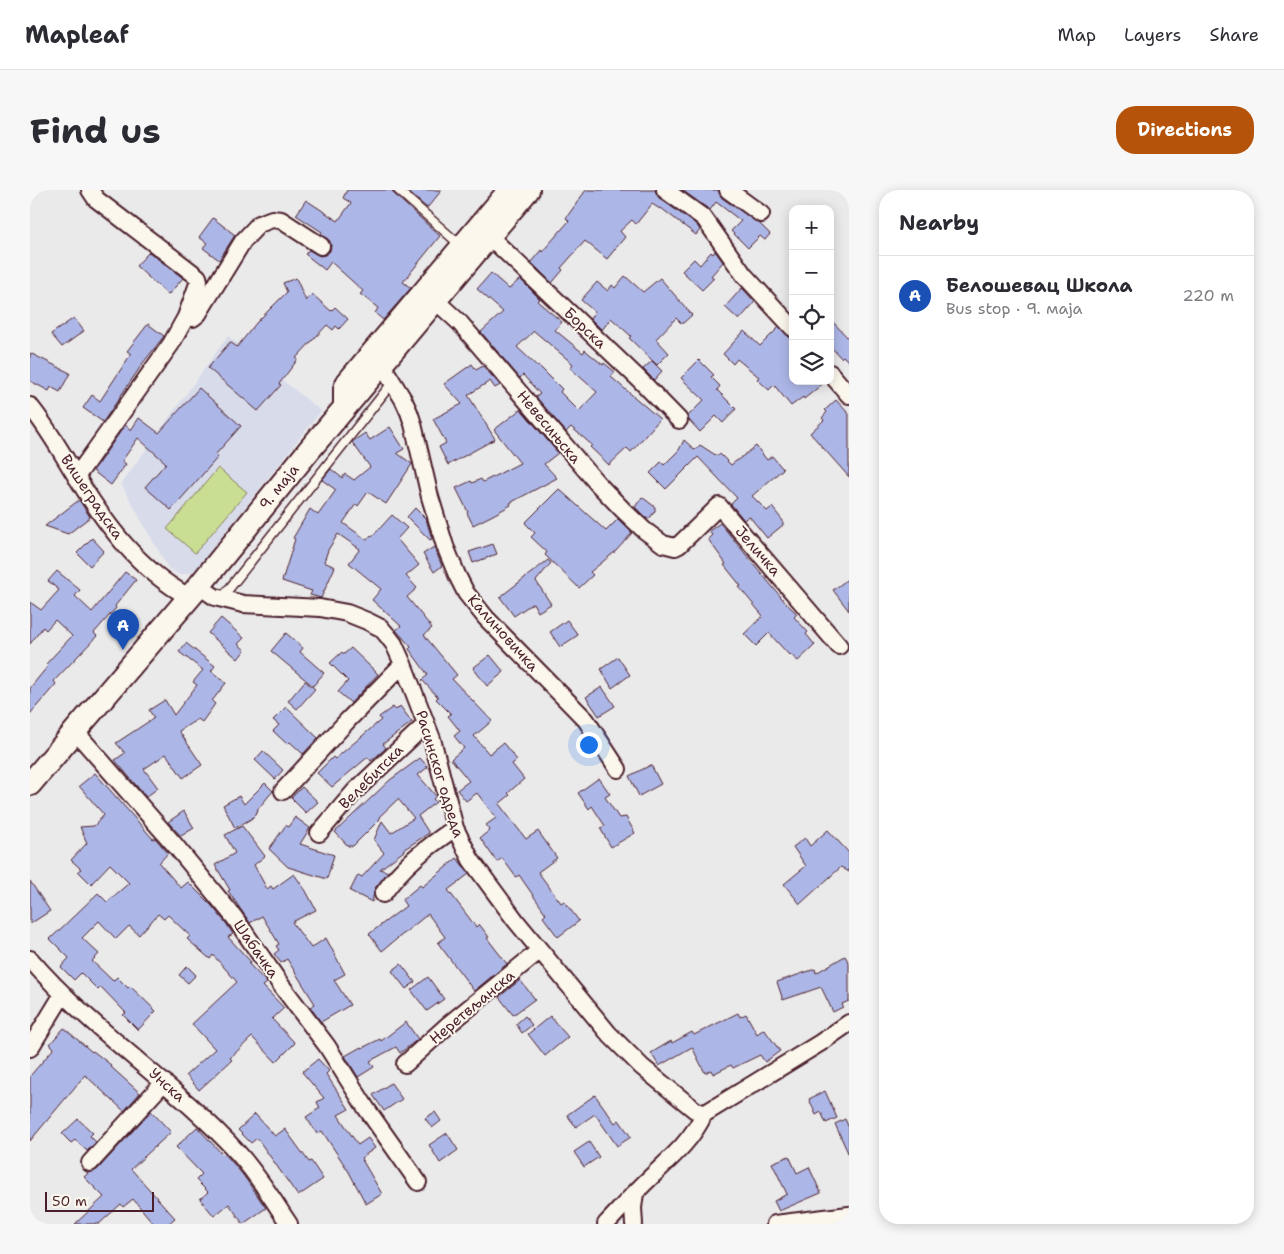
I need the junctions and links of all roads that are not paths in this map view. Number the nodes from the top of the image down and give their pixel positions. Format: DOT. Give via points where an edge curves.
graph roads {
  1 [pos="90,190"];
  2 [pos="398,190"];
  3 [pos="506,190"];
  4 [pos="528,190"];
  5 [pos="665,190"];
  6 [pos="728,190"];
  7 [pos="760,214"];
  8 [pos="490,236"];
  9 [pos="321,246"];
  10 [pos="466,250"];
  11 [pos="436,301"];
  12 [pos="186,317"];
  13 [pos="789,324"];
  14 [pos="387,374"];
  15 [pos="834,378"];
  16 [pos="849,395"];
  17 [pos="30,406"];
  18 [pos="342,411"];
  19 [pos="679,420"];
  20 [pos="76,477"];
  21 [pos="670,546"];
  22 [pos="194,591"];
  23 [pos="221,599"];
  24 [pos="839,646"];
  25 [pos="403,664"];
  26 [pos="426,724"];
  27 [pos="75,731"];
  28 [pos="618,769"];
  29 [pos="30,784"];
  30 [pos="283,791"];
  31 [pos="455,828"];
  32 [pos="319,833"];
  33 [pos="383,894"];
  34 [pos="540,951"];
  35 [pos="30,959"];
  36 [pos="63,994"];
  37 [pos="849,1022"];
  38 [pos="30,1048"];
  39 [pos="405,1064"];
  40 [pos="164,1082"];
  41 [pos="704,1114"];
  42 [pos="90,1163"];
  43 [pos="418,1182"];
  44 [pos="635,1193"];
  45 [pos="849,1215"];
  46 [pos="289,1224"];
  47 [pos="606,1224"];
  48 [pos="634,1224"];
  49 [pos="775,1224"];
  1 -- 12 [label="street" via="96,199 198,277 199,284"];
  2 -- 10 [label="lane"];
  3 -- 10 [label="street"];
  4 -- 8 [label="main road, 9. маја"];
  5 -- 13 [label="street" via="704,218 744,275"];
  6 -- 7 [label="street"];
  8 -- 10 [label="main road, 9. маја"];
  8 -- 19 [label="street, Борска"];
  9 -- 12 [label="street" via="281,220 266,220 258,224 243,241 195,317"];
  10 -- 11 [label="main road, 9. маја"];
  10 -- 18 [label="street" via="345,381"];
  11 -- 14 [label="main road, 9. маја"];
  11 -- 21 [label="street, Невесињска" via="460,323 597,484 644,530"];
  12 -- 20 [label="street" via="171,344"];
  14 -- 18 [label="main road, 9. маја"];
  14 -- 23 [label="lane"];
  14 -- 28 [label="street, Калиновичка" via="403,399 413,424 442,537 466,593 486,618 586,720"];
  15 -- 16 [label="street"];
  17 -- 20 [label="street, Вишеградска"];
  18 -- 22 [label="main road, 9. маја"];
  20 -- 22 [label="street, Вишеградска" via="131,552 175,589"];
  21 -- 24 [label="street, Јеличка" via="680,545 719,506"];
  22 -- 23 [label="street, Расинског одреда"];
  22 -- 27 [label="main road, 9. маја"];
  23 -- 25 [label="street, Расинског одреда" via="348,612 381,628 394,644"];
  25 -- 26 [label="street, Расинског одреда"];
  25 -- 30 [label="street"];
  26 -- 31 [label="street, Расинског одреда"];
  26 -- 32 [label="street, Велебитска" via="354,791"];
  27 -- 29 [label="main road, 9. маја"];
  27 -- 43 [label="street, Шабачка" via="234,917 327,1046"];
  31 -- 33 [label="street" via="409,862"];
  31 -- 34 [label="street, Расинског одреда" via="472,860"];
  34 -- 39 [label="street, Неретвљанска"];
  34 -- 41 [label="street, Расинског одреда" via="623,1049 660,1082"];
  35 -- 36 [label="street, Унска"];
  36 -- 38 [label="street"];
  36 -- 40 [label="street, Унска"];
  37 -- 41 [label="street"];
  40 -- 42 [label="street"];
  40 -- 46 [label="street, Унска" via="237,1152"];
  41 -- 44 [label="street" via="684,1145"];
  44 -- 47 [label="street"];
  44 -- 48 [label="street"];
  45 -- 49 [label="street"];
}
